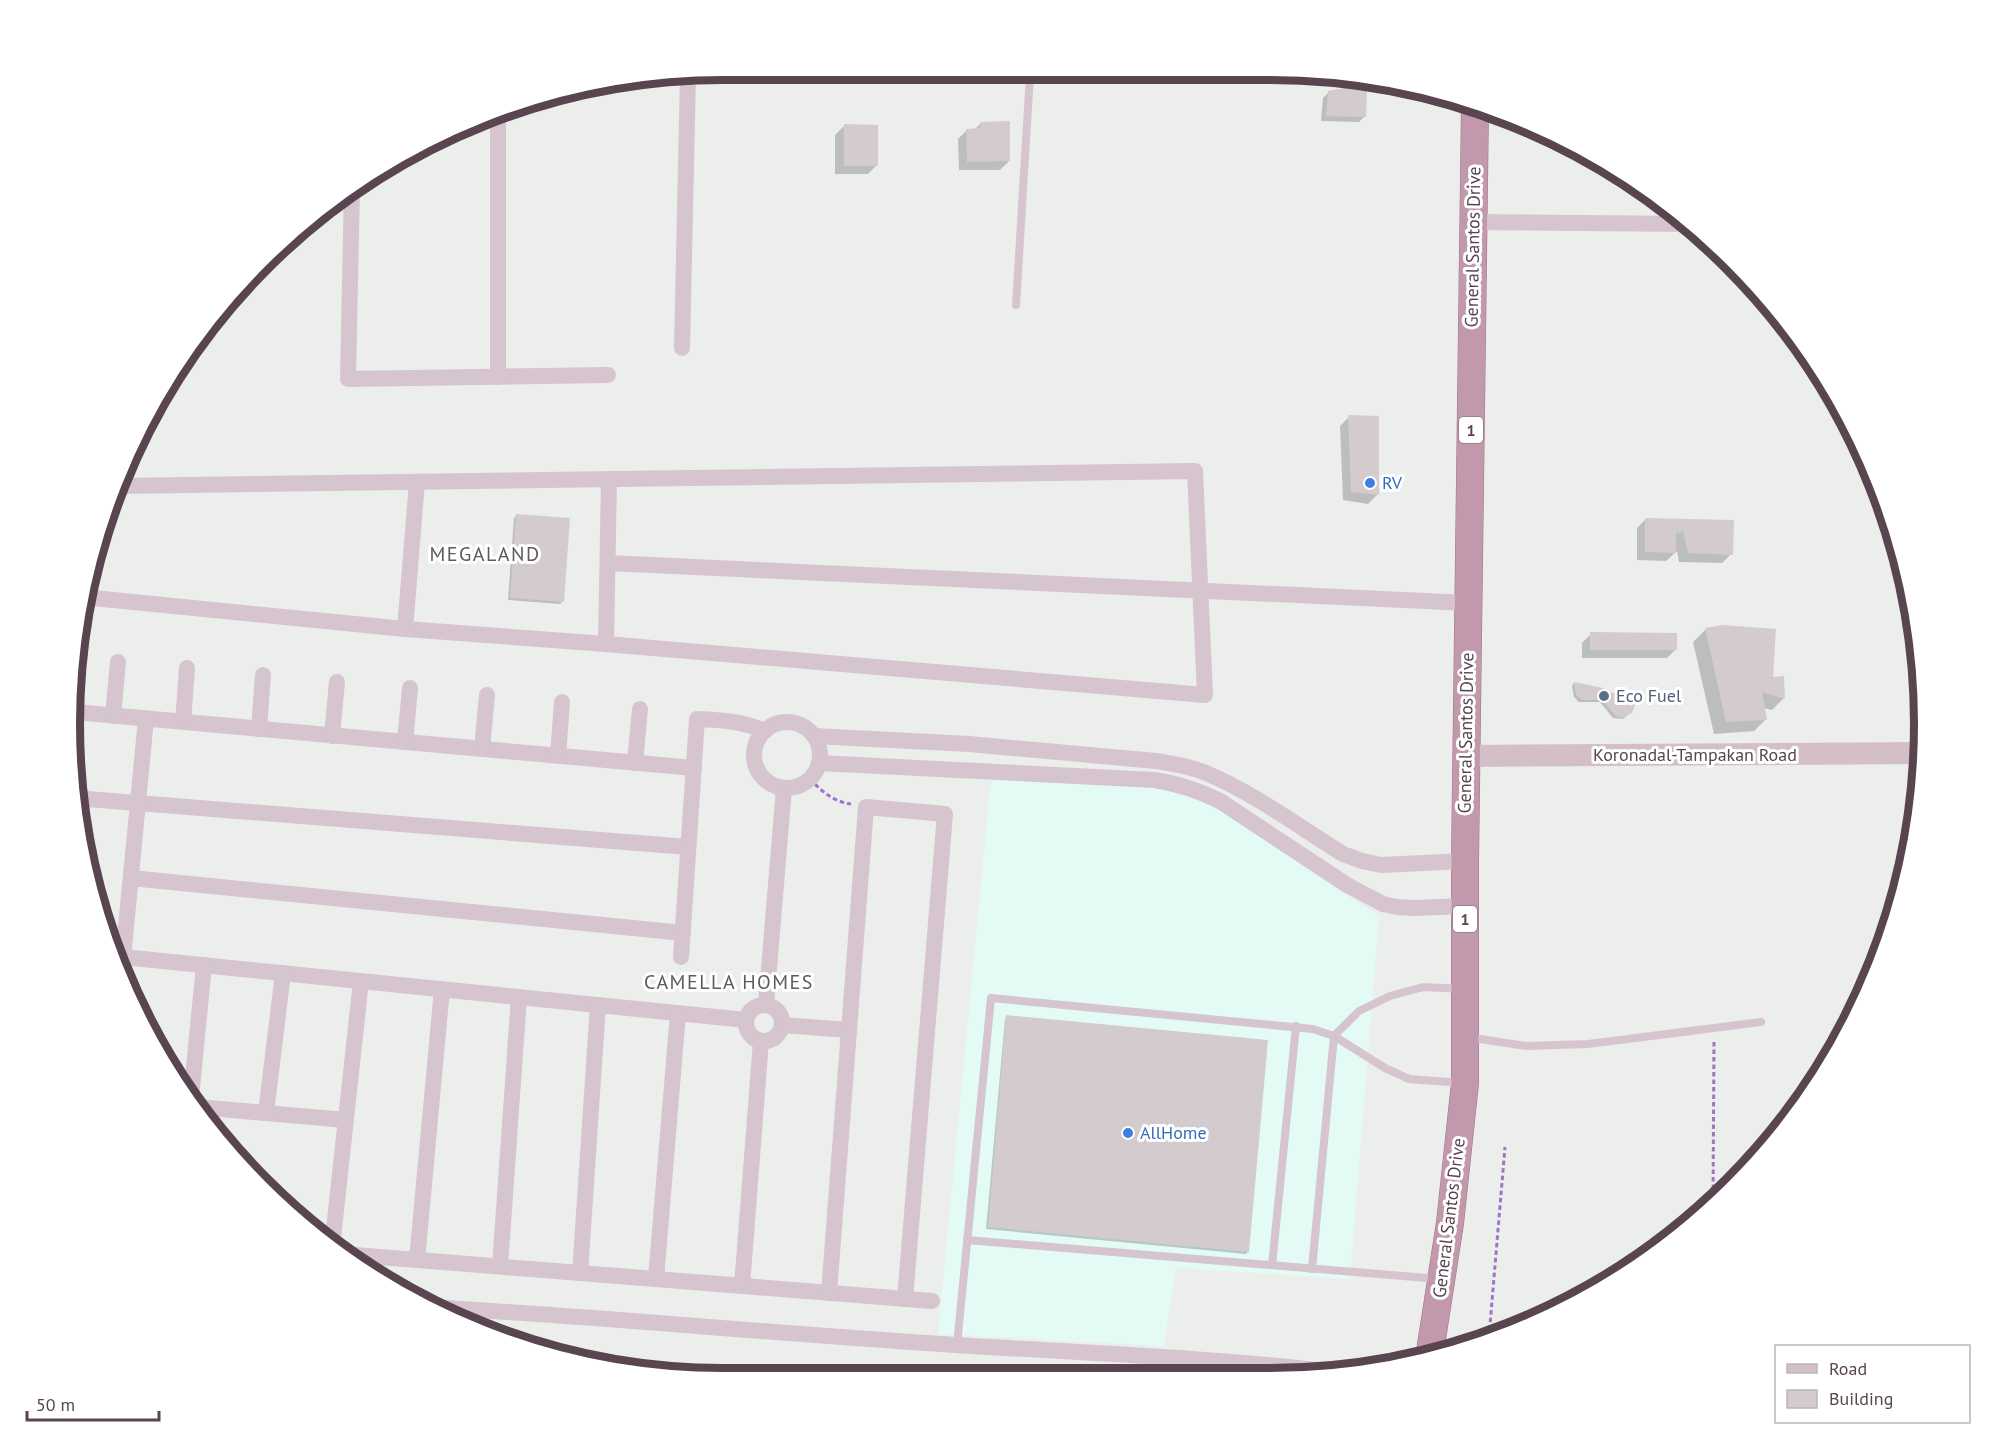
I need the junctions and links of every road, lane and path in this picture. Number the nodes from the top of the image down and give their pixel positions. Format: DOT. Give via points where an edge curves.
graph roads {
  1 [pos="1029,80"];
  2 [pos="688,81"];
  3 [pos="1475,113"];
  4 [pos="498,121"];
  5 [pos="352,198"];
  6 [pos="1474,222"];
  7 [pos="1676,224"];
  8 [pos="1016,305"];
  9 [pos="682,348"];
  10 [pos="608,375"];
  11 [pos="498,377"];
  12 [pos="609,479"];
  13 [pos="417,482"];
  14 [pos="126,486"];
  15 [pos="608,563"];
  16 [pos="1200,591"];
  17 [pos="92,598"];
  18 [pos="1468,603"];
  19 [pos="405,629"];
  20 [pos="606,644"];
  21 [pos="118,662"];
  22 [pos="187,668"];
  23 [pos="263,675"];
  24 [pos="337,682"];
  25 [pos="410,688"];
  26 [pos="487,695"];
  27 [pos="562,702"];
  28 [pos="640,709"];
  29 [pos="80,713"];
  30 [pos="113,716"];
  31 [pos="146,719"];
  32 [pos="183,722"];
  33 [pos="259,729"];
  34 [pos="765,731"];
  35 [pos="332,736"];
  36 [pos="814,736"];
  37 [pos="405,742"];
  38 [pos="482,749"];
  39 [pos="1913,753"];
  40 [pos="558,756"];
  41 [pos="1466,756"];
  42 [pos="635,763"];
  43 [pos="819,763"];
  44 [pos="694,768"];
  45 [pos="810,779"];
  46 [pos="784,788"];
  47 [pos="84,799"];
  48 [pos="138,803"];
  49 [pos="866,807"];
  50 [pos="688,847"];
  51 [pos="1465,861"];
  52 [pos="131,878"];
  53 [pos="1465,906"];
  54 [pos="683,933"];
  55 [pos="123,955"];
  56 [pos="124,957"];
  57 [pos="681,957"];
  58 [pos="204,965"];
  59 [pos="283,973"];
  60 [pos="361,981"];
  61 [pos="442,989"];
  62 [pos="1466,990"];
  63 [pos="519,997"];
  64 [pos="598,1005"];
  65 [pos="766,1005"];
  66 [pos="678,1013"];
  67 [pos="746,1020"];
  68 [pos="1761,1022"];
  69 [pos="782,1025"];
  70 [pos="1296,1026"];
  71 [pos="1714,1029"];
  72 [pos="849,1030"];
  73 [pos="1334,1036"];
  74 [pos="1467,1037"];
  75 [pos="761,1041"];
  76 [pos="1465,1083"];
  77 [pos="191,1086"];
  78 [pos="207,1108"];
  79 [pos="266,1113"];
  80 [pos="346,1120"];
  81 [pos="1505,1147"];
  82 [pos="1713,1191"];
  83 [pos="333,1236"];
  84 [pos="967,1240"];
  85 [pos="361,1256"];
  86 [pos="417,1260"];
  87 [pos="1272,1265"];
  88 [pos="500,1266"];
  89 [pos="1312,1269"];
  90 [pos="580,1273"];
  91 [pos="656,1279"];
  92 [pos="1442,1279"];
  93 [pos="742,1286"];
  94 [pos="829,1293"];
  95 [pos="905,1299"];
  96 [pos="932,1301"];
  97 [pos="457,1309"];
  98 [pos="1490,1328"];
  99 [pos="957,1345"];
  100 [pos="1431,1347"];
  101 [pos="1291,1367"];
  1 -- 8 [label="lane"];
  2 -- 9 [label="street"];
  3 -- 6 [label="highway, General Santos Drive / 1"];
  4 -- 11 [label="street"];
  5 -- 11 [label="street" via="348,379"];
  6 -- 7 [label="street"];
  6 -- 18 [label="highway, General Santos Drive / 1"];
  10 -- 11 [label="street"];
  12 -- 13 [label="street"];
  12 -- 15 [label="street"];
  12 -- 16 [label="street" via="1195,471"];
  13 -- 14 [label="street"];
  13 -- 19 [label="street"];
  15 -- 16 [label="street"];
  15 -- 20 [label="street"];
  16 -- 18 [label="street"];
  16 -- 20 [label="street" via="1205,695"];
  17 -- 19 [label="street"];
  18 -- 41 [label="highway, General Santos Drive / 1"];
  19 -- 20 [label="street"];
  21 -- 30 [label="street"];
  22 -- 32 [label="street"];
  23 -- 33 [label="street"];
  24 -- 35 [label="street"];
  25 -- 37 [label="street"];
  26 -- 38 [label="street"];
  27 -- 40 [label="street"];
  28 -- 42 [label="street"];
  29 -- 30 [label="street"];
  30 -- 31 [label="street"];
  31 -- 32 [label="street"];
  31 -- 48 [label="street"];
  32 -- 33 [label="street"];
  33 -- 35 [label="street"];
  34 -- 36 [label="street" via="790,722"];
  34 -- 44 [label="street" via="735,721 697,719"];
  34 -- 46 [label="street" via="756,747 757,766 767,781"];
  35 -- 37 [label="street"];
  36 -- 43 [label="street"];
  36 -- 51 [label="street" via="1156,760 1206,772 1343,854 1362,861 1381,865"];
  37 -- 38 [label="street"];
  38 -- 40 [label="street"];
  39 -- 41 [label="main road, Koronadal-Tampakan Road"];
  40 -- 42 [label="street"];
  41 -- 51 [label="highway, General Santos Drive / 1"];
  42 -- 44 [label="street"];
  43 -- 45 [label="street"];
  43 -- 53 [label="street" via="1180,784 1220,801 1347,885 1383,904 1415,908"];
  44 -- 50 [label="street"];
  45 -- 46 [label="street"];
  45 -- 49 [label="path" via="833,799"];
  46 -- 65 [label="street"];
  47 -- 48 [label="street"];
  48 -- 50 [label="street"];
  48 -- 52 [label="street"];
  49 -- 72 [label="street"];
  49 -- 95 [label="street" via="945,814"];
  50 -- 54 [label="street"];
  51 -- 53 [label="highway, General Santos Drive / 1"];
  52 -- 54 [label="street"];
  52 -- 55 [label="street"];
  53 -- 62 [label="highway, General Santos Drive / 1"];
  54 -- 57 [label="street"];
  56 -- 58 [label="street"];
  58 -- 59 [label="street"];
  58 -- 77 [label="street"];
  59 -- 60 [label="street"];
  59 -- 79 [label="street"];
  60 -- 61 [label="street"];
  60 -- 80 [label="street"];
  61 -- 63 [label="street"];
  61 -- 86 [label="street"];
  62 -- 73 [label="lane" via="1423,987 1390,996 1359,1011"];
  62 -- 74 [label="highway, General Santos Drive / 1"];
  63 -- 64 [label="street"];
  63 -- 88 [label="street"];
  64 -- 66 [label="street"];
  64 -- 90 [label="street"];
  65 -- 67 [label="street" via="753,1008"];
  65 -- 69 [label="street" via="778,1012"];
  66 -- 67 [label="street"];
  66 -- 91 [label="street"];
  67 -- 75 [label="street" via="749,1034"];
  68 -- 71 [label="lane"];
  69 -- 72 [label="street"];
  69 -- 75 [label="street" via="774,1038"];
  70 -- 73 [label="lane"];
  70 -- 84 [label="lane" via="991,998"];
  70 -- 87 [label="lane"];
  71 -- 74 [label="lane" via="1588,1044 1526,1046"];
  71 -- 82 [label="path"];
  72 -- 94 [label="street"];
  73 -- 76 [label="lane" via="1409,1079"];
  73 -- 89 [label="lane"];
  74 -- 76 [label="highway, General Santos Drive / 1"];
  75 -- 93 [label="street"];
  76 -- 92 [label="highway, General Santos Drive / 1"];
  78 -- 79 [label="street"];
  79 -- 80 [label="street"];
  80 -- 83 [label="street"];
  81 -- 98 [label="path"];
  84 -- 87 [label="lane"];
  84 -- 99 [label="lane"];
  85 -- 86 [label="street"];
  86 -- 88 [label="street"];
  87 -- 89 [label="lane"];
  88 -- 90 [label="street"];
  89 -- 92 [label="lane"];
  90 -- 91 [label="street"];
  91 -- 93 [label="street"];
  92 -- 100 [label="highway, General Santos Drive / 1"];
  93 -- 94 [label="street"];
  94 -- 95 [label="street"];
  95 -- 96 [label="street"];
  97 -- 99 [label="street"];
  99 -- 101 [label="street"];
}
